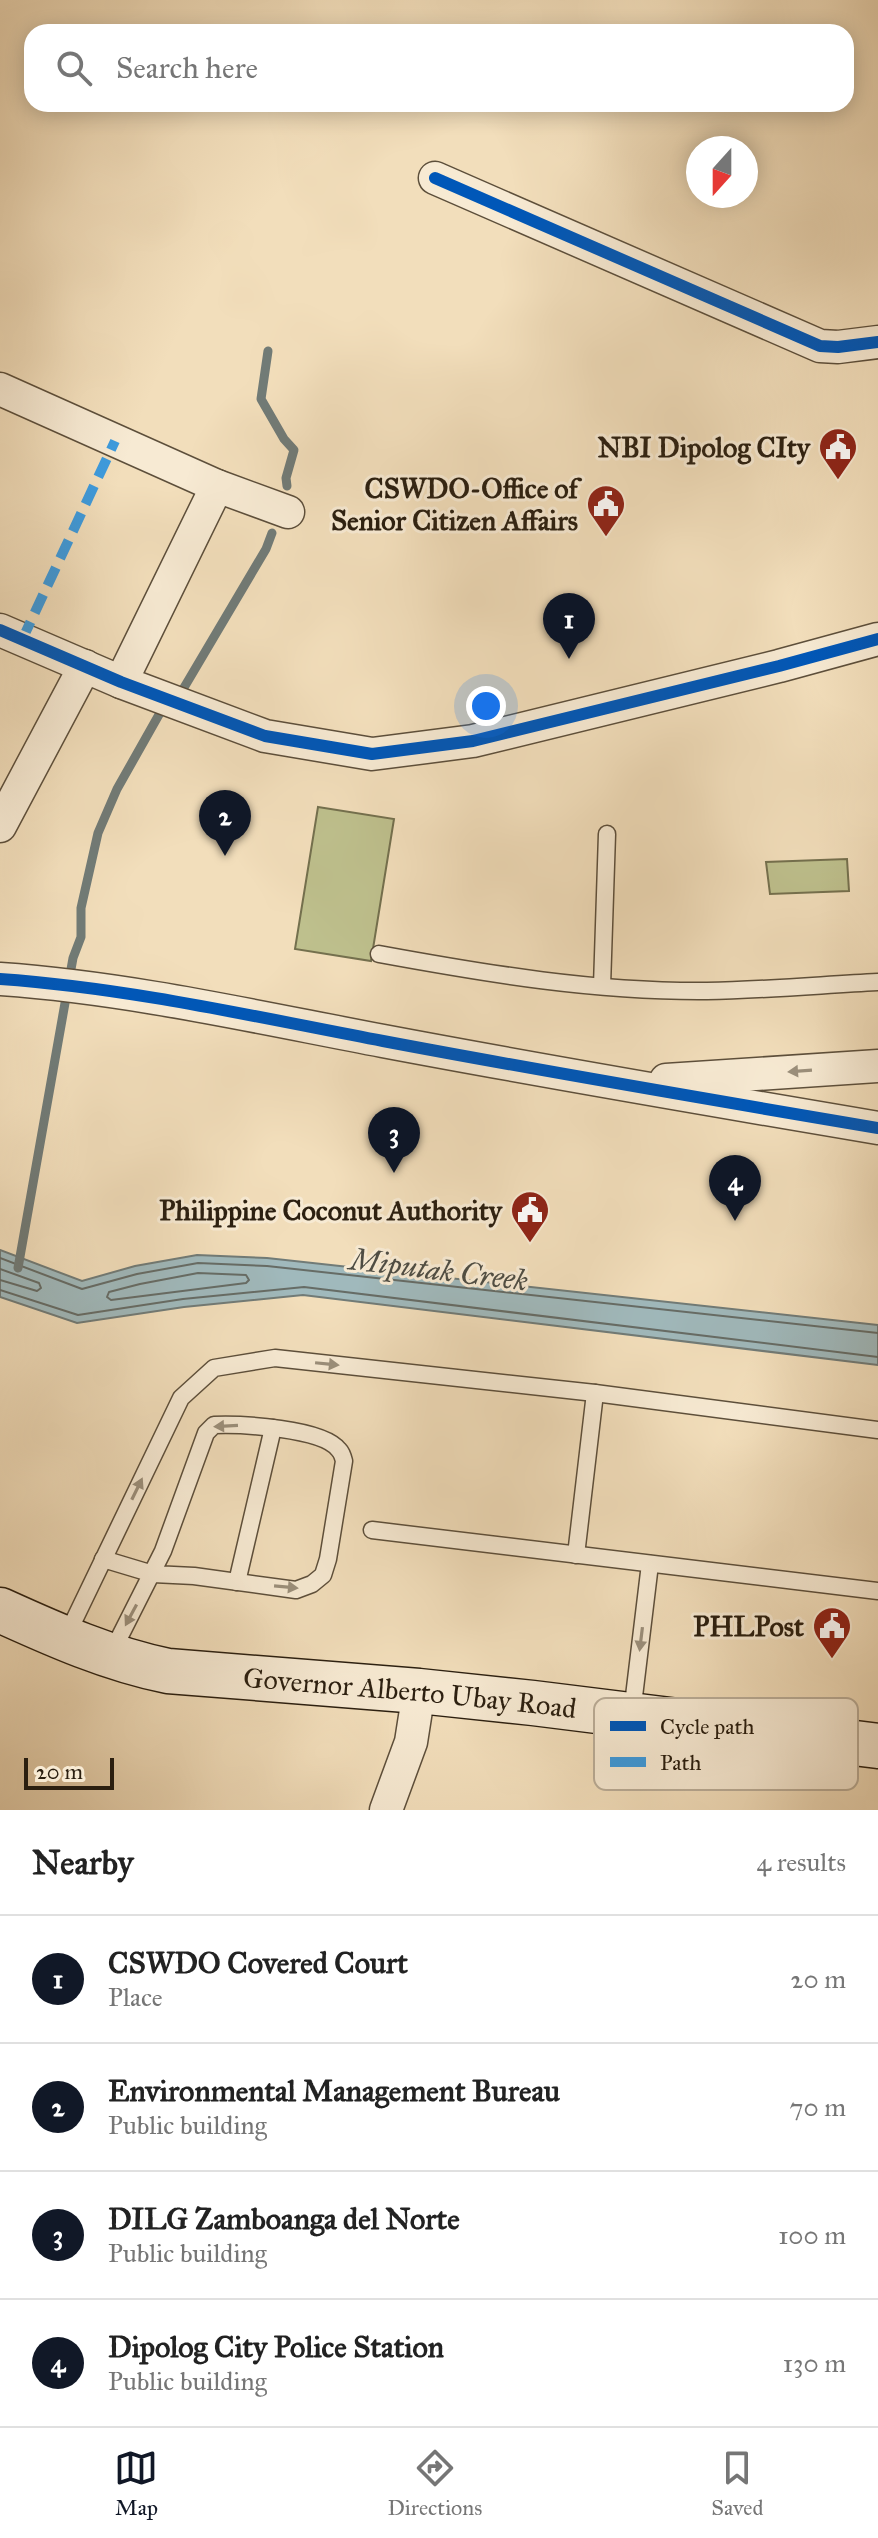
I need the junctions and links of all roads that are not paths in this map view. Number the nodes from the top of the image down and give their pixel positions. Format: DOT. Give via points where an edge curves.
graph roads {
  1 [pos="435,178"];
  2 [pos="878,342"];
  3 [pos="0,389"];
  4 [pos="217,486"];
  5 [pos="288,512"];
  6 [pos="0,630"];
  7 [pos="878,639"];
  8 [pos="85,666"];
  9 [pos="134,687"];
  10 [pos="0,826"];
  11 [pos="607,834"];
  12 [pos="379,954"];
  13 [pos="0,979"];
  14 [pos="878,982"];
  15 [pos="602,986"];
  16 [pos="878,1066"];
  17 [pos="607,1083"];
  18 [pos="878,1128"];
  19 [pos="595,1393"];
  20 [pos="273,1428"];
  21 [pos="878,1430"];
  22 [pos="372,1530"];
  23 [pos="576,1555"];
  24 [pos="103,1559"];
  25 [pos="650,1564"];
  26 [pos="153,1574"];
  27 [pos="237,1582"];
  28 [pos="878,1591"];
  29 [pos="0,1610"];
  30 [pos="65,1640"];
  31 [pos="110,1656"];
  32 [pos="419,1691"];
  33 [pos="634,1698"];
  34 [pos="594,1711"];
  35 [pos="858,1743"];
  36 [pos="878,1746"];
  37 [pos="386,1810"];
  1 -- 2 [label="street" via="820,346"];
  3 -- 4 [label="street"];
  4 -- 5 [label="street"];
  4 -- 9 [label="street"];
  6 -- 8 [label="street"];
  7 -- 9 [label="street" via="473,741 372,754 265,736"];
  8 -- 9 [label="street"];
  8 -- 10 [label="street"];
  11 -- 15 [label="lane"];
  12 -- 15 [label="lane" via="492,975"];
  13 -- 17 [label="street" via="171,1002"];
  14 -- 15 [label="lane" via="707,991"];
  16 -- 17 [label="street, one-way"];
  17 -- 18 [label="street"];
  19 -- 21 [label="lane"];
  19 -- 23 [label="lane"];
  24 -- 19 [label="lane, one-way" via="181,1398 214,1368 275,1358"];
  20 -- 26 [label="lane, one-way" via="214,1425 206,1433"];
  20 -- 27 [label="lane"];
  27 -- 20 [label="lane, one-way" via="296,1590 323,1575 328,1559 344,1461 338,1448 318,1437"];
  22 -- 23 [label="lane"];
  23 -- 25 [label="lane"];
  24 -- 26 [label="lane"];
  24 -- 30 [label="lane"];
  25 -- 28 [label="lane"];
  25 -- 33 [label="lane, one-way"];
  26 -- 27 [label="lane"];
  26 -- 31 [label="lane, one-way"];
  29 -- 30 [label="main road, Governor Alberto Ubay Road"];
  30 -- 31 [label="main road, Governor Alberto Ubay Road"];
  31 -- 32 [label="main road, Governor Alberto Ubay Road" via="168,1671"];
  32 -- 34 [label="main road, Governor Alberto Ubay Road"];
  32 -- 37 [label="street" via="411,1742"];
  35 -- 36 [label="main road, Governor Alberto Ubay Road"];
}
